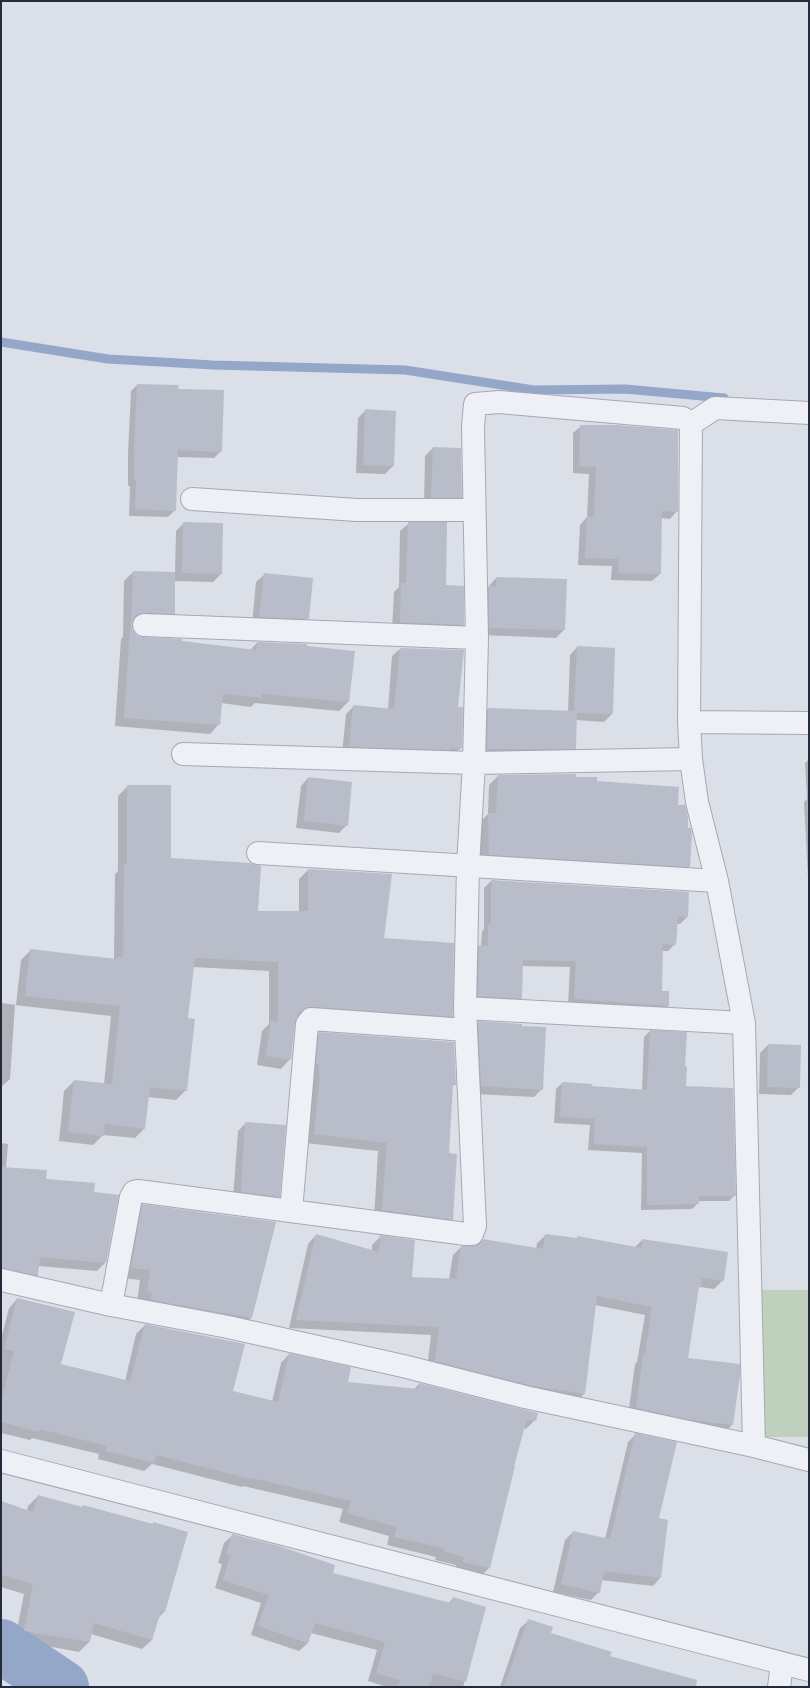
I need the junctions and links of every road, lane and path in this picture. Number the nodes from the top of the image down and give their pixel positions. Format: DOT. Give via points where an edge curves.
graph roads {
  1 [pos="809,413"];
  2 [pos="691,424"];
  3 [pos="192,499"];
  4 [pos="474,510"];
  5 [pos="144,625"];
  6 [pos="477,638"];
  7 [pos="689,722"];
  8 [pos="809,723"];
  9 [pos="183,754"];
  10 [pos="691,759"];
  11 [pos="474,763"];
  12 [pos="258,854"];
  13 [pos="468,866"];
  14 [pos="717,881"];
  15 [pos="465,1008"];
  16 [pos="744,1023"];
  17 [pos="466,1030"];
  18 [pos="291,1211"];
  19 [pos="1,1280"];
  20 [pos="111,1305"];
  21 [pos="754,1446"];
  22 [pos="809,1460"];
  23 [pos="1,1461"];
  24 [pos="782,1664"];
  25 [pos="809,1670"];
  26 [pos="779,1687"];
  1 -- 2 [label="street" via="715,408"];
  2 -- 4 [label="street" via="684,418 499,402 475,404"];
  2 -- 7 [label="street"];
  3 -- 4 [label="street" via="357,510"];
  4 -- 6 [label="street"];
  5 -- 6 [label="street"];
  6 -- 11 [label="street"];
  7 -- 8 [label="street"];
  7 -- 10 [label="street"];
  9 -- 11 [label="street"];
  10 -- 11 [label="street"];
  10 -- 14 [label="street" via="697,802"];
  11 -- 13 [label="street"];
  12 -- 13 [label="street"];
  13 -- 14 [label="street"];
  13 -- 15 [label="street"];
  14 -- 16 [label="street"];
  15 -- 16 [label="street"];
  15 -- 17 [label="street"];
  16 -- 21 [label="street"];
  17 -- 18 [label="street" via="311,1019 307,1024"];
  17 -- 18 [label="street" via="476,1226 472,1234"];
  18 -- 20 [label="street" via="134,1192"];
  19 -- 20 [label="street"];
  20 -- 21 [label="street" via="228,1327 403,1366 525,1397"];
  21 -- 22 [label="street"];
  23 -- 24 [label="street"];
  24 -- 25 [label="street"];
  24 -- 26 [label="street"];
}
